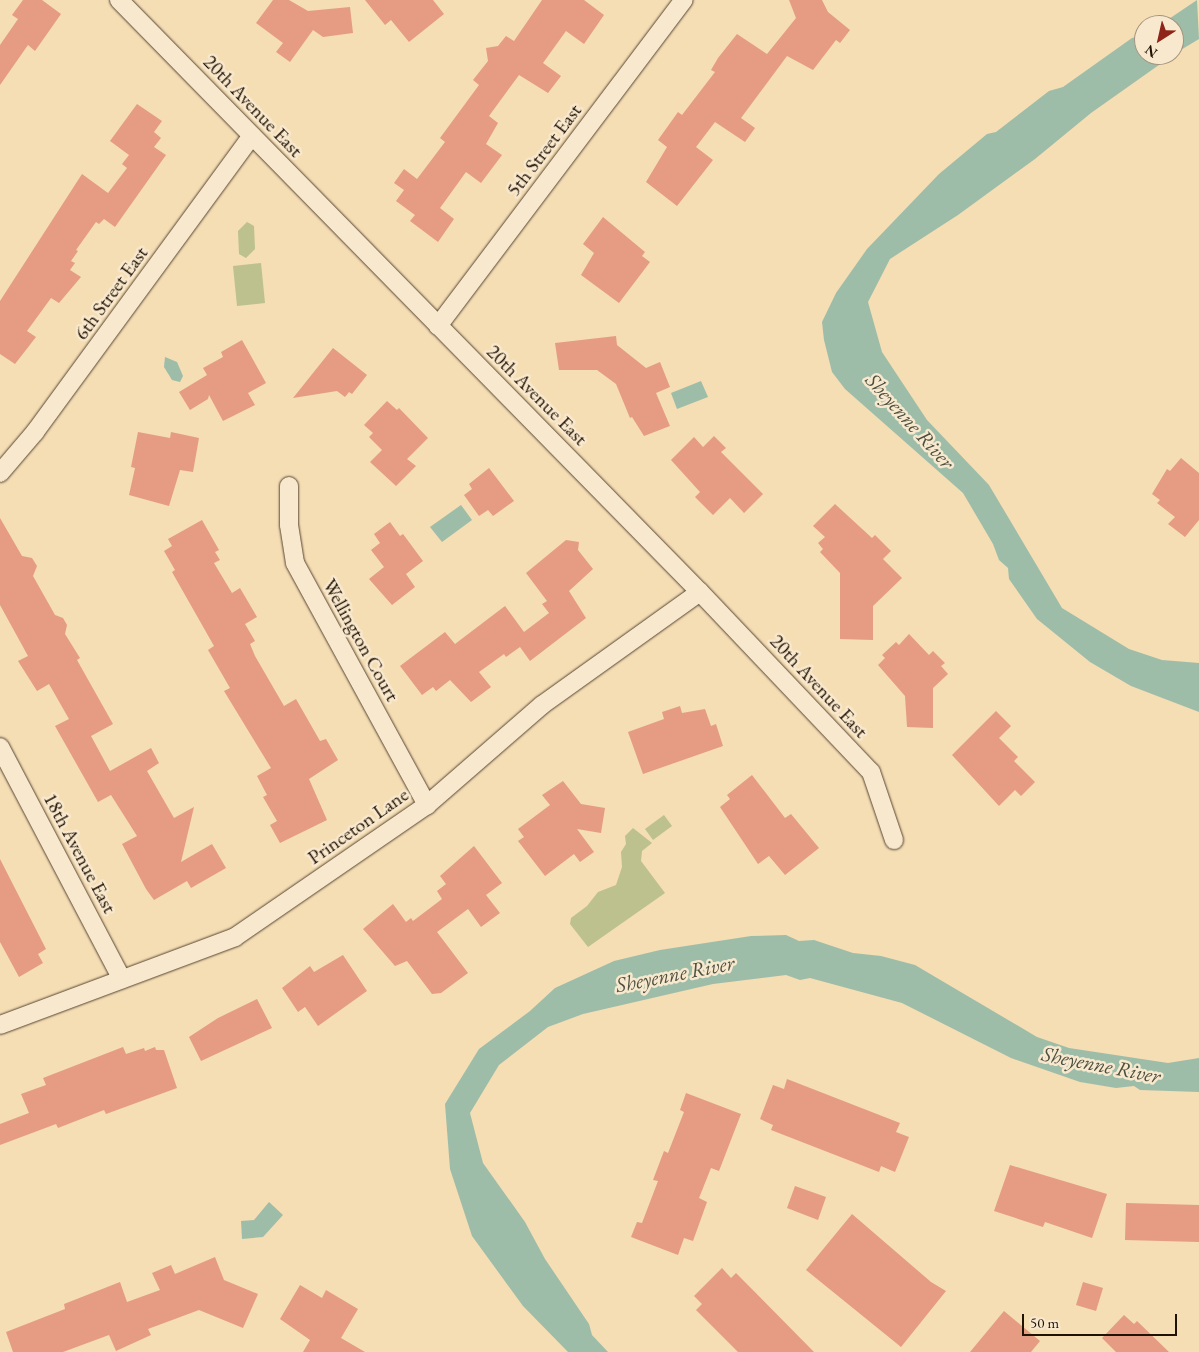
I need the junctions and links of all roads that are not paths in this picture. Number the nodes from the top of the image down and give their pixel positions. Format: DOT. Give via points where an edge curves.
graph roads {
  1 [pos="119,0"];
  2 [pos="684,0"];
  3 [pos="252,136"];
  4 [pos="438,326"];
  5 [pos="0,473"];
  6 [pos="289,486"];
  7 [pos="700,592"];
  8 [pos="0,747"];
  9 [pos="427,805"];
  10 [pos="894,840"];
  11 [pos="122,979"];
  12 [pos="0,1026"];
  1 -- 3 [label="street, 20th Avenue East"];
  2 -- 4 [label="street, 5th Street East"];
  3 -- 4 [label="street, 20th Avenue East"];
  3 -- 5 [label="street, 6th Street East" via="35,432"];
  4 -- 7 [label="street, 20th Avenue East"];
  6 -- 9 [label="street, Wellington Court" via="289,525 295,564"];
  7 -- 9 [label="street, Princeton Lane" via="542,706"];
  7 -- 10 [label="street, 20th Avenue East" via="871,772"];
  8 -- 11 [label="street, 18th Avenue East"];
  9 -- 11 [label="street, Princeton Lane" via="235,937"];
  11 -- 12 [label="street, Princeton Lane"];
}
